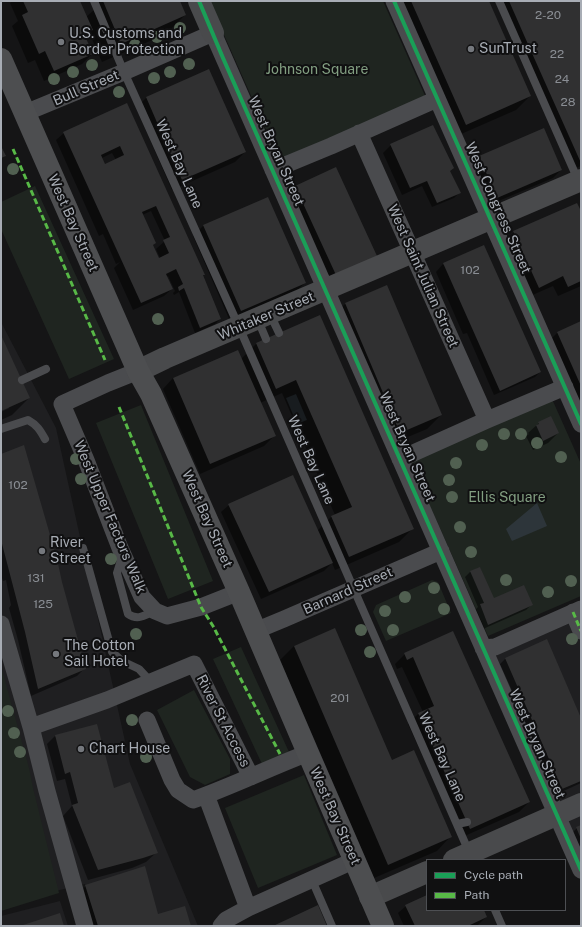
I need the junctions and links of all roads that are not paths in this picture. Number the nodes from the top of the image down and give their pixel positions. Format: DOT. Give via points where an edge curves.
graph roads {
  1 [pos="94,1"];
  2 [pos="199,1"];
  3 [pos="394,1"];
  4 [pos="499,1"];
  5 [pos="213,33"];
  6 [pos="1,59"];
  7 [pos="124,72"];
  8 [pos="437,99"];
  9 [pos="25,113"];
  10 [pos="359,133"];
  11 [pos="273,170"];
  12 [pos="580,183"];
  13 [pos="490,219"];
  14 [pos="412,253"];
  15 [pos="326,290"];
  16 [pos="261,323"];
  17 [pos="266,339"];
  18 [pos="46,369"];
  19 [pos="138,371"];
  20 [pos="22,380"];
  21 [pos="565,387"];
  22 [pos="62,404"];
  23 [pos="487,420"];
  24 [pos="581,424"];
  25 [pos="1,429"];
  26 [pos="44,439"];
  27 [pos="400,459"];
  28 [pos="83,548"];
  29 [pos="441,551"];
  30 [pos="354,589"];
  31 [pos="240,592"];
  32 [pos="577,611"];
  33 [pos="1,624"];
  34 [pos="581,630"];
  35 [pos="256,631"];
  36 [pos="483,648"];
  37 [pos="151,682"];
  38 [pos="147,720"];
  39 [pos="31,727"];
  40 [pos="308,753"];
  41 [pos="251,777"];
  42 [pos="206,796"];
  43 [pos="581,804"];
  44 [pos="557,815"];
  45 [pos="467,822"];
  46 [pos="457,824"];
  47 [pos="465,858"];
  48 [pos="355,860"];
  49 [pos="581,870"];
  50 [pos="426,872"];
  51 [pos="312,880"];
  52 [pos="370,897"];
  53 [pos="248,908"];
  54 [pos="495,911"];
  55 [pos="85,926"];
  56 [pos="221,926"];
  57 [pos="332,926"];
  58 [pos="383,926"];
  59 [pos="502,926"];
  1 -- 7 [label="lane, West Bay Lane"];
  2 -- 5 [label="main road"];
  3 -- 8 [label="street, West Congress Street"];
  4 -- 12 [label="lane"];
  5 -- 7 [label="street, Bull Street"];
  5 -- 11 [label="street, West Bryan Street"];
  6 -- 9 [label="main road, West Bay Street"];
  7 -- 9 [label="street, Bull Street"];
  7 -- 16 [label="lane, West Bay Lane"];
  8 -- 10 [label="street"];
  8 -- 13 [label="street, West Congress Street"];
  9 -- 19 [label="main road, West Bay Street"];
  10 -- 11 [label="street"];
  10 -- 14 [label="street, West Saint Julian Street"];
  11 -- 15 [label="street, West Bryan Street"];
  12 -- 13 [label="main road, Whitaker Street"];
  13 -- 14 [label="main road, Whitaker Street"];
  13 -- 21 [label="street, West Congress Street"];
  14 -- 15 [label="main road, Whitaker Street"];
  14 -- 23 [label="street, West Saint Julian Street"];
  15 -- 16 [label="main road, Whitaker Street"];
  15 -- 27 [label="street, West Bryan Street"];
  16 -- 17 [label="lane"];
  16 -- 19 [label="main road, Whitaker Street" via="165,358"];
  16 -- 30 [label="lane, West Bay Lane"];
  18 -- 20 [label="lane"];
  19 -- 22 [label="street, Whitaker Street"];
  19 -- 31 [label="main road, West Bay Street" via="151,394"];
  21 -- 23 [label="street"];
  21 -- 24 [label="street, West Congress Street"];
  22 -- 31 [label="street, West Upper Factors Walk" via="123,555 142,597 155,611 166,616 201,608"];
  23 -- 27 [label="street"];
  25 -- 26 [label="lane" via="28,420 40,429"];
  27 -- 29 [label="street, West Bryan Street"];
  28 -- 37 [label="lane" via="112,652 139,670"];
  29 -- 30 [label="street, Barnard Street"];
  29 -- 36 [label="street, West Bryan Street"];
  30 -- 35 [label="street, Barnard Street"];
  30 -- 46 [label="lane, West Bay Lane"];
  31 -- 35 [label="main road, West Bay Street"];
  32 -- 34 [label="street"];
  32 -- 36 [label="street" via="495,646"];
  33 -- 39 [label="street"];
  35 -- 40 [label="main road, West Bay Street"];
  36 -- 44 [label="street, West Bryan Street"];
  37 -- 39 [label="street, River St Access"];
  37 -- 41 [label="street, River St Access" via="194,664"];
  38 -- 42 [label="street" via="178,790 193,800"];
  39 -- 55 [label="street"];
  40 -- 41 [label="street"];
  40 -- 48 [label="main road, West Bay Street"];
  41 -- 42 [label="street"];
  42 -- 53 [label="street"];
  43 -- 44 [label="main road"];
  44 -- 47 [label="main road"];
  44 -- 49 [label="street, West Bryan Street"];
  45 -- 46 [label="lane"];
  46 -- 47 [label="lane, West Bay Lane"];
  48 -- 51 [label="street"];
  48 -- 52 [label="main road, West Bay Street"];
  50 -- 52 [label="main road"];
  51 -- 53 [label="street"];
  51 -- 57 [label="lane"];
  52 -- 58 [label="main road, West Bay Street"];
  53 -- 56 [label="street" via="226,920"];
  54 -- 59 [label="lane"];
}
